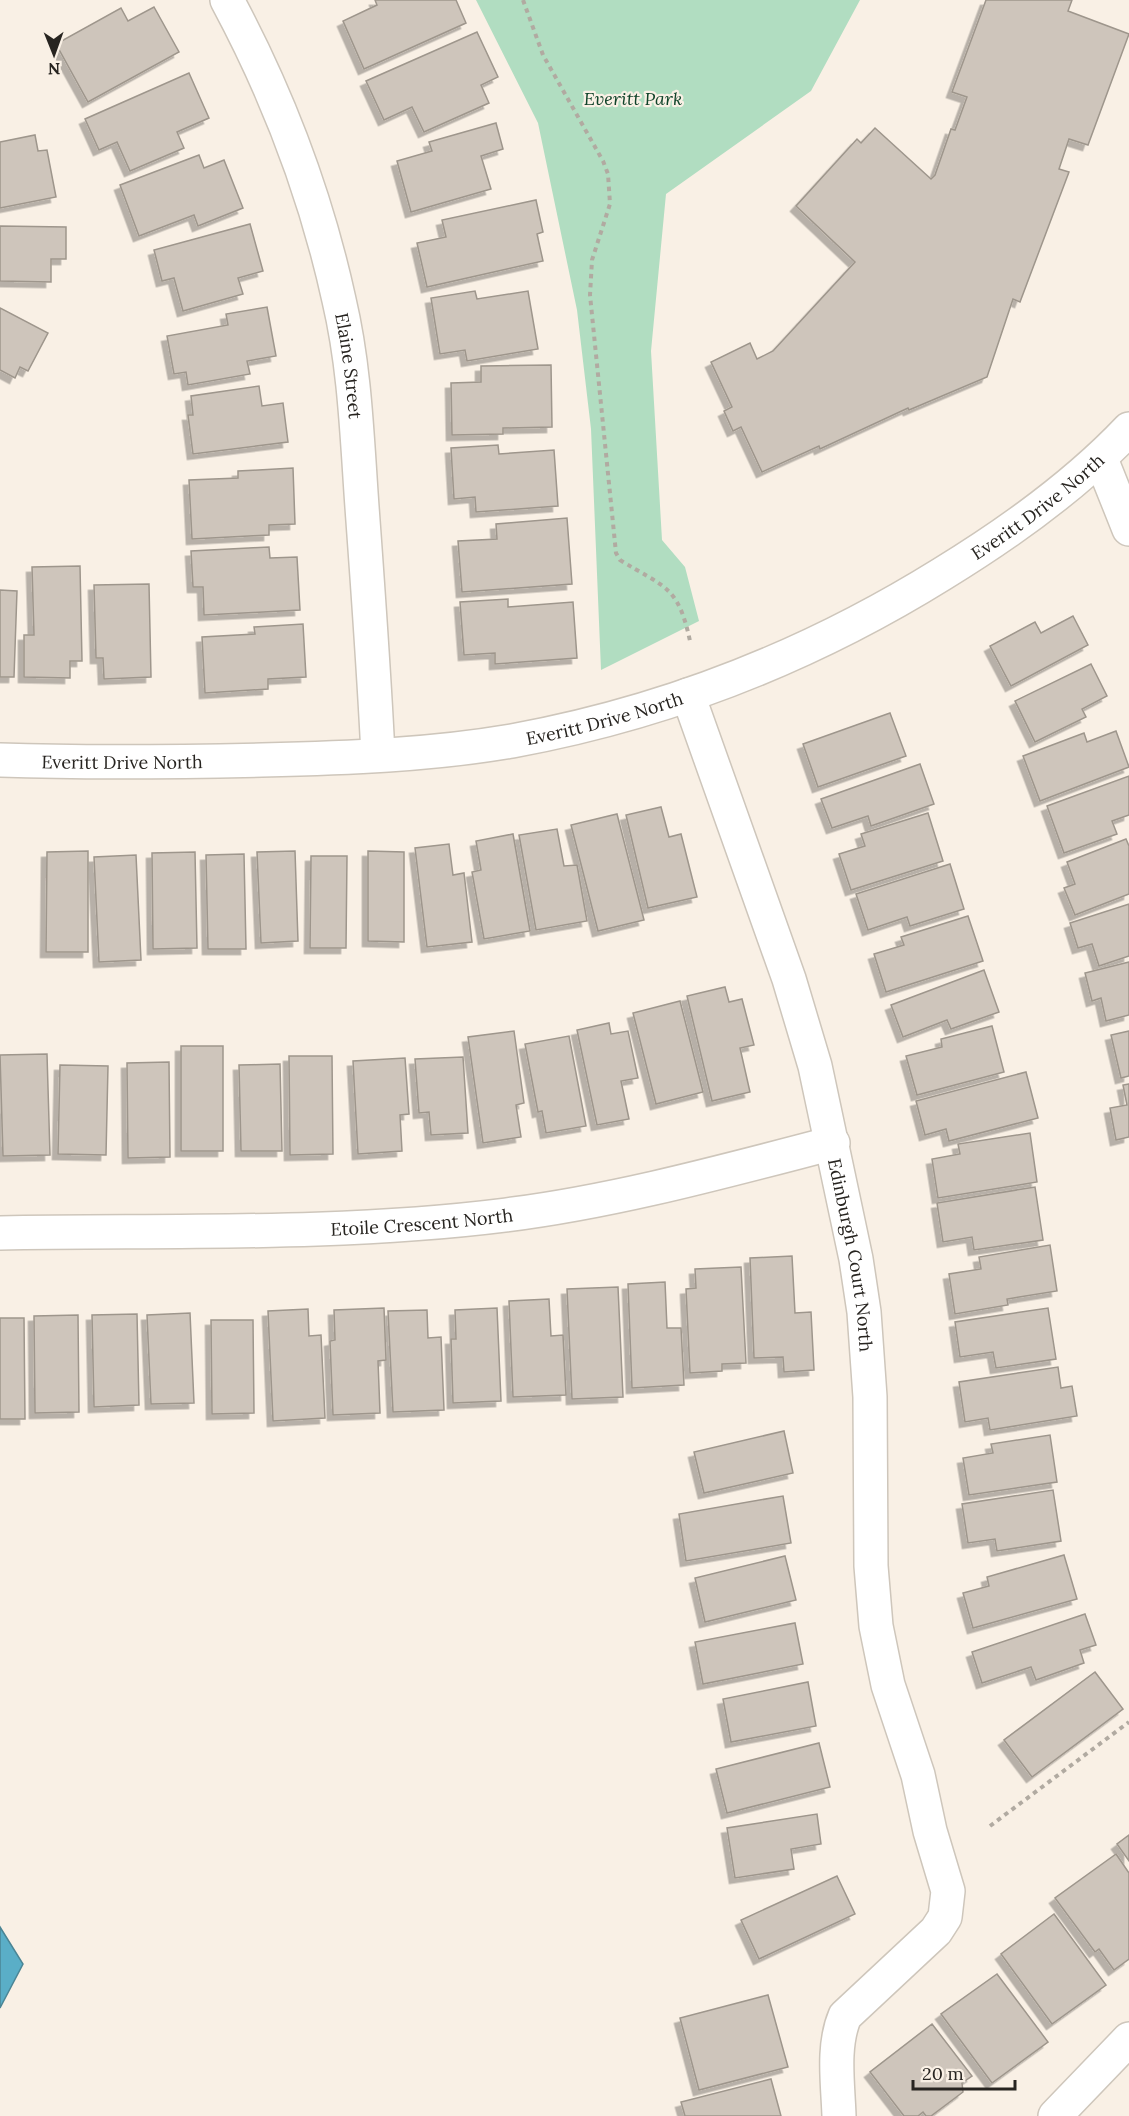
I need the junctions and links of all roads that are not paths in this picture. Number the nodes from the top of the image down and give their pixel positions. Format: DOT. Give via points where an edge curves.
graph roads {
  1 [pos="227,0"];
  2 [pos="1129,429"];
  3 [pos="1101,459"];
  4 [pos="1129,529"];
  5 [pos="688,694"];
  6 [pos="378,755"];
  7 [pos="0,760"];
  8 [pos="833,1143"];
  9 [pos="0,1233"];
  10 [pos="1129,2039"];
  11 [pos="839,2116"];
  12 [pos="1055,2116"];
  1 -- 6 [label="street, Elaine Street" via="268,80 291,138 340,302 357,420"];
  2 -- 3 [label="street, Everitt Drive North"];
  3 -- 4 [label="street"];
  3 -- 5 [label="street, Everitt Drive North" via="979,551 867,619 771,665"];
  5 -- 6 [label="street, Everitt Drive North" via="604,720 510,741"];
  5 -- 8 [label="street, Edinburgh Court North" via="789,980"];
  6 -- 7 [label="street, Everitt Drive North" via="147,762"];
  8 -- 9 [label="street, Etoile Crescent North" via="640,1193 553,1209 451,1221 368,1227"];
  8 -- 11 [label="street, Edinburgh Court North" via="864,1312 876,1626 888,1685 918,1775 948,1891 945,1917 923,1944 845,2016 838,2042"];
  10 -- 12 [label="street"];
}
